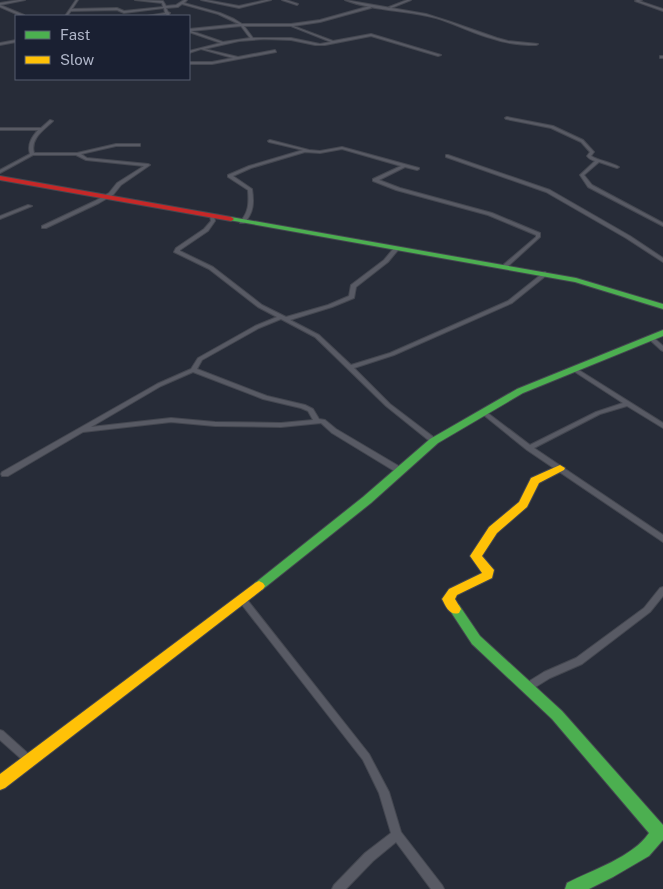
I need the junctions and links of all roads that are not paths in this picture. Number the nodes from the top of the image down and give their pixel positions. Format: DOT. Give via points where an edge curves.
graph roads {
  1 [pos="24,0"];
  2 [pos="77,0"];
  3 [pos="136,0"];
  4 [pos="186,0"];
  5 [pos="202,0"];
  6 [pos="224,0"];
  7 [pos="270,0"];
  8 [pos="283,0"];
  9 [pos="346,0"];
  10 [pos="410,0"];
  11 [pos="641,0"];
  12 [pos="182,3"];
  13 [pos="216,3"];
  14 [pos="297,4"];
  15 [pos="0,5"];
  16 [pos="376,5"];
  17 [pos="227,6"];
  18 [pos="164,8"];
  19 [pos="387,8"];
  20 [pos="70,10"];
  21 [pos="663,10"];
  22 [pos="213,11"];
  23 [pos="21,15"];
  24 [pos="67,15"];
  25 [pos="169,15"];
  26 [pos="241,25"];
  27 [pos="291,25"];
  28 [pos="190,31"];
  29 [pos="190,31"];
  30 [pos="252,38"];
  31 [pos="0,39"];
  32 [pos="15,41"];
  33 [pos="10,42"];
  34 [pos="222,42"];
  35 [pos="335,42"];
  36 [pos="5,43"];
  37 [pos="0,44"];
  38 [pos="536,44"];
  39 [pos="15,46"];
  40 [pos="201,48"];
  41 [pos="276,51"];
  42 [pos="190,52"];
  43 [pos="439,55"];
  44 [pos="239,58"];
  45 [pos="190,63"];
  46 [pos="507,118"];
  47 [pos="51,121"];
  48 [pos="0,129"];
  49 [pos="43,129"];
  50 [pos="270,141"];
  51 [pos="139,145"];
  52 [pos="305,152"];
  53 [pos="32,154"];
  54 [pos="78,154"];
  55 [pos="447,156"];
  56 [pos="599,160"];
  57 [pos="405,165"];
  58 [pos="617,167"];
  59 [pos="417,169"];
  60 [pos="0,172"];
  61 [pos="0,178"];
  62 [pos="104,197"];
  63 [pos="30,206"];
  64 [pos="212,217"];
  65 [pos="0,218"];
  66 [pos="242,222"];
  67 [pos="663,225"];
  68 [pos="44,227"];
  69 [pos="396,249"];
  70 [pos="663,260"];
  71 [pos="504,267"];
  72 [pos="545,274"];
  73 [pos="663,307"];
  74 [pos="284,318"];
  75 [pos="663,332"];
  76 [pos="651,338"];
  77 [pos="663,349"];
  78 [pos="348,368"];
  79 [pos="574,369"];
  80 [pos="193,370"];
  81 [pos="626,404"];
  82 [pos="483,412"];
  83 [pos="316,420"];
  84 [pos="663,426"];
  85 [pos="84,430"];
  86 [pos="434,441"];
  87 [pos="529,448"];
  88 [pos="560,468"];
  89 [pos="399,470"];
  90 [pos="5,474"];
  91 [pos="663,539"];
  92 [pos="663,590"];
  93 [pos="242,599"];
  94 [pos="526,688"];
  95 [pos="0,734"];
  96 [pos="30,761"];
  97 [pos="0,783"];
  98 [pos="397,834"];
  99 [pos="338,889"];
  100 [pos="438,889"];
  101 [pos="573,889"];
  1 -- 15 [label="street"];
  2 -- 20 [label="street"];
  3 -- 18 [label="street" via="163,2"];
  4 -- 12 [label="street"];
  5 -- 13 [label="street"];
  6 -- 13 [label="street"];
  7 -- 17 [label="street" via="239,7"];
  8 -- 14 [label="street"];
  9 -- 16 [label="street"];
  10 -- 19 [label="street"];
  11 -- 21 [label="street" via="636,2"];
  12 -- 18 [label="street"];
  12 -- 22 [label="street"];
  13 -- 17 [label="street"];
  15 -- 23 [label="street"];
  16 -- 19 [label="street"];
  16 -- 27 [label="street" via="320,21"];
  17 -- 22 [label="street"];
  18 -- 20 [label="street" via="124,12 117,9"];
  18 -- 25 [label="street"];
  19 -- 38 [label="street" via="439,19 502,42"];
  20 -- 24 [label="street"];
  22 -- 26 [label="street"];
  26 -- 27 [label="street"];
  26 -- 28 [label="street"];
  26 -- 30 [label="street"];
  27 -- 35 [label="street"];
  29 -- 34 [label="street"];
  30 -- 34 [label="street"];
  30 -- 35 [label="street" via="295,40 318,46"];
  31 -- 33 [label="street"];
  32 -- 33 [label="street"];
  33 -- 36 [label="street"];
  34 -- 40 [label="street"];
  35 -- 43 [label="street" via="371,35"];
  36 -- 37 [label="street"];
  36 -- 39 [label="street"];
  40 -- 42 [label="street"];
  40 -- 44 [label="street"];
  41 -- 44 [label="street"];
  44 -- 45 [label="street" via="212,64"];
  46 -- 56 [label="street" via="548,125 577,138 592,152 589,156"];
  47 -- 49 [label="street"];
  48 -- 49 [label="street"];
  49 -- 53 [label="street" via="30,145"];
  50 -- 52 [label="street" via="307,150"];
  51 -- 54 [label="street" via="116,145"];
  52 -- 57 [label="street" via="344,148"];
  52 -- 66 [label="street" via="230,174 250,190 251,208 248,218"];
  53 -- 54 [label="street"];
  53 -- 60 [label="street"];
  54 -- 62 [label="street" via="86,158 148,165"];
  55 -- 70 [label="street" via="548,191"];
  56 -- 58 [label="street"];
  56 -- 67 [label="street" via="582,175 590,186"];
  57 -- 59 [label="street"];
  57 -- 71 [label="street" via="376,180 490,214 538,234"];
  61 -- 62 [label="street"];
  62 -- 64 [label="street"];
  62 -- 68 [label="street"];
  63 -- 65 [label="street"];
  64 -- 66 [label="street"];
  64 -- 74 [label="street" via="210,227 177,252 211,268 260,306"];
  66 -- 69 [label="street"];
  69 -- 71 [label="street"];
  69 -- 74 [label="street" via="386,261 353,286 352,297 322,309"];
  71 -- 72 [label="street"];
  72 -- 73 [label="street" via="603,287"];
  72 -- 78 [label="street" via="510,302 392,354"];
  74 -- 78 [label="street" via="324,342"];
  74 -- 80 [label="street" via="257,327 200,359"];
  75 -- 76 [label="street"];
  76 -- 77 [label="street"];
  76 -- 79 [label="street"];
  78 -- 86 [label="street"];
  79 -- 81 [label="street"];
  79 -- 82 [label="street" via="520,391"];
  80 -- 83 [label="street" via="265,398 308,408"];
  80 -- 85 [label="street" via="159,385"];
  81 -- 84 [label="street"];
  81 -- 87 [label="street" via="598,413"];
  82 -- 86 [label="street"];
  82 -- 87 [label="street"];
  83 -- 85 [label="street" via="281,425 171,420"];
  83 -- 89 [label="street" via="323,421"];
  85 -- 90 [label="street"];
  86 -- 89 [label="street"];
  87 -- 88 [label="street"];
  88 -- 91 [label="street"];
  88 -- 94 [label="street" via="536,482 523,504 493,530 477,553 488,575 453,592 448,599 476,640"];
  89 -- 93 [label="street"];
  92 -- 94 [label="street" via="647,610 579,660"];
  93 -- 96 [label="street"];
  93 -- 98 [label="street" via="366,757 384,792"];
  94 -- 101 [label="street" via="557,715 659,832 652,842 612,870"];
  95 -- 96 [label="street"];
  96 -- 97 [label="street"];
  98 -- 99 [label="street"];
  98 -- 100 [label="street"];
}
